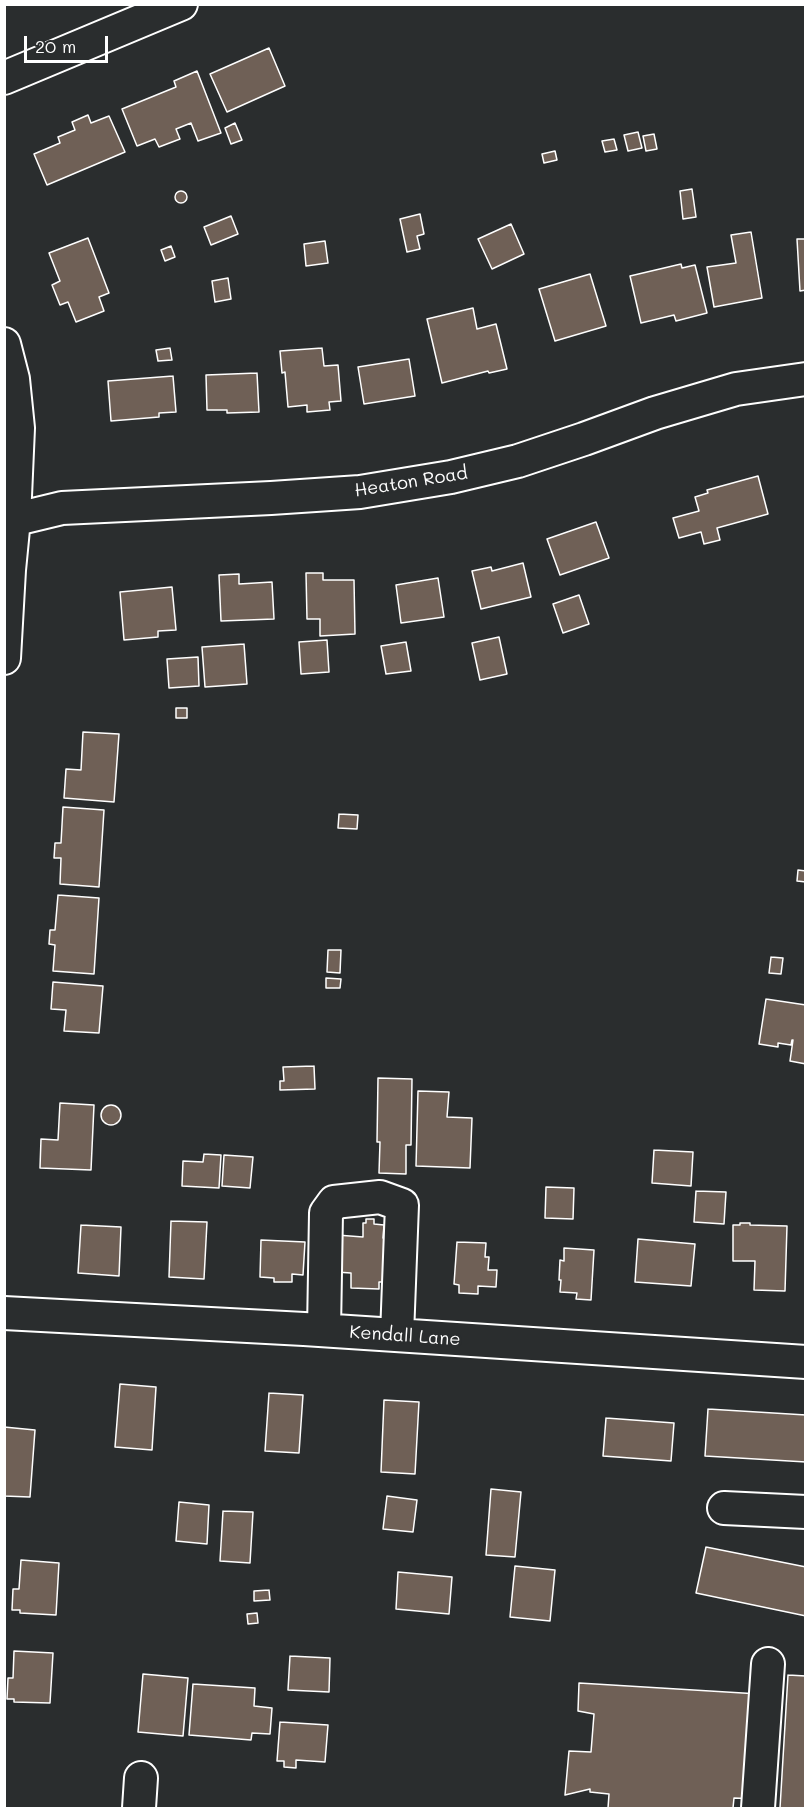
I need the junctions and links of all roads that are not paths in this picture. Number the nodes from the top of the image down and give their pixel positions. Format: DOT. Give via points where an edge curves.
graph roads {
  1 [pos="181,4"];
  2 [pos="4,78"];
  3 [pos="4,344"];
  4 [pos="806,379"];
  5 [pos="9,520"];
  6 [pos="4,658"];
  7 [pos="4,1313"];
  8 [pos="324,1330"];
  9 [pos="397,1335"];
  10 [pos="806,1362"];
  11 [pos="724,1508"];
  12 [pos="806,1512"];
  13 [pos="768,1664"];
  14 [pos="141,1778"];
  15 [pos="139,1809"];
  16 [pos="758,1809"];
  1 -- 2 [label="street"];
  3 -- 5 [label="street" via="18,428"];
  4 -- 5 [label="street, Heaton Road" via="736,389 518,461 452,477 349,492 62,508"];
  5 -- 6 [label="street"];
  7 -- 8 [label="street, Kendall Lane"];
  8 -- 9 [label="street, Kendall Lane"];
  8 -- 9 [label="street" via="326,1214 334,1202 380,1197 402,1205"];
  9 -- 10 [label="street, Kendall Lane"];
  11 -- 12 [label="street"];
  13 -- 16 [label="street"];
  14 -- 15 [label="street"];
}
